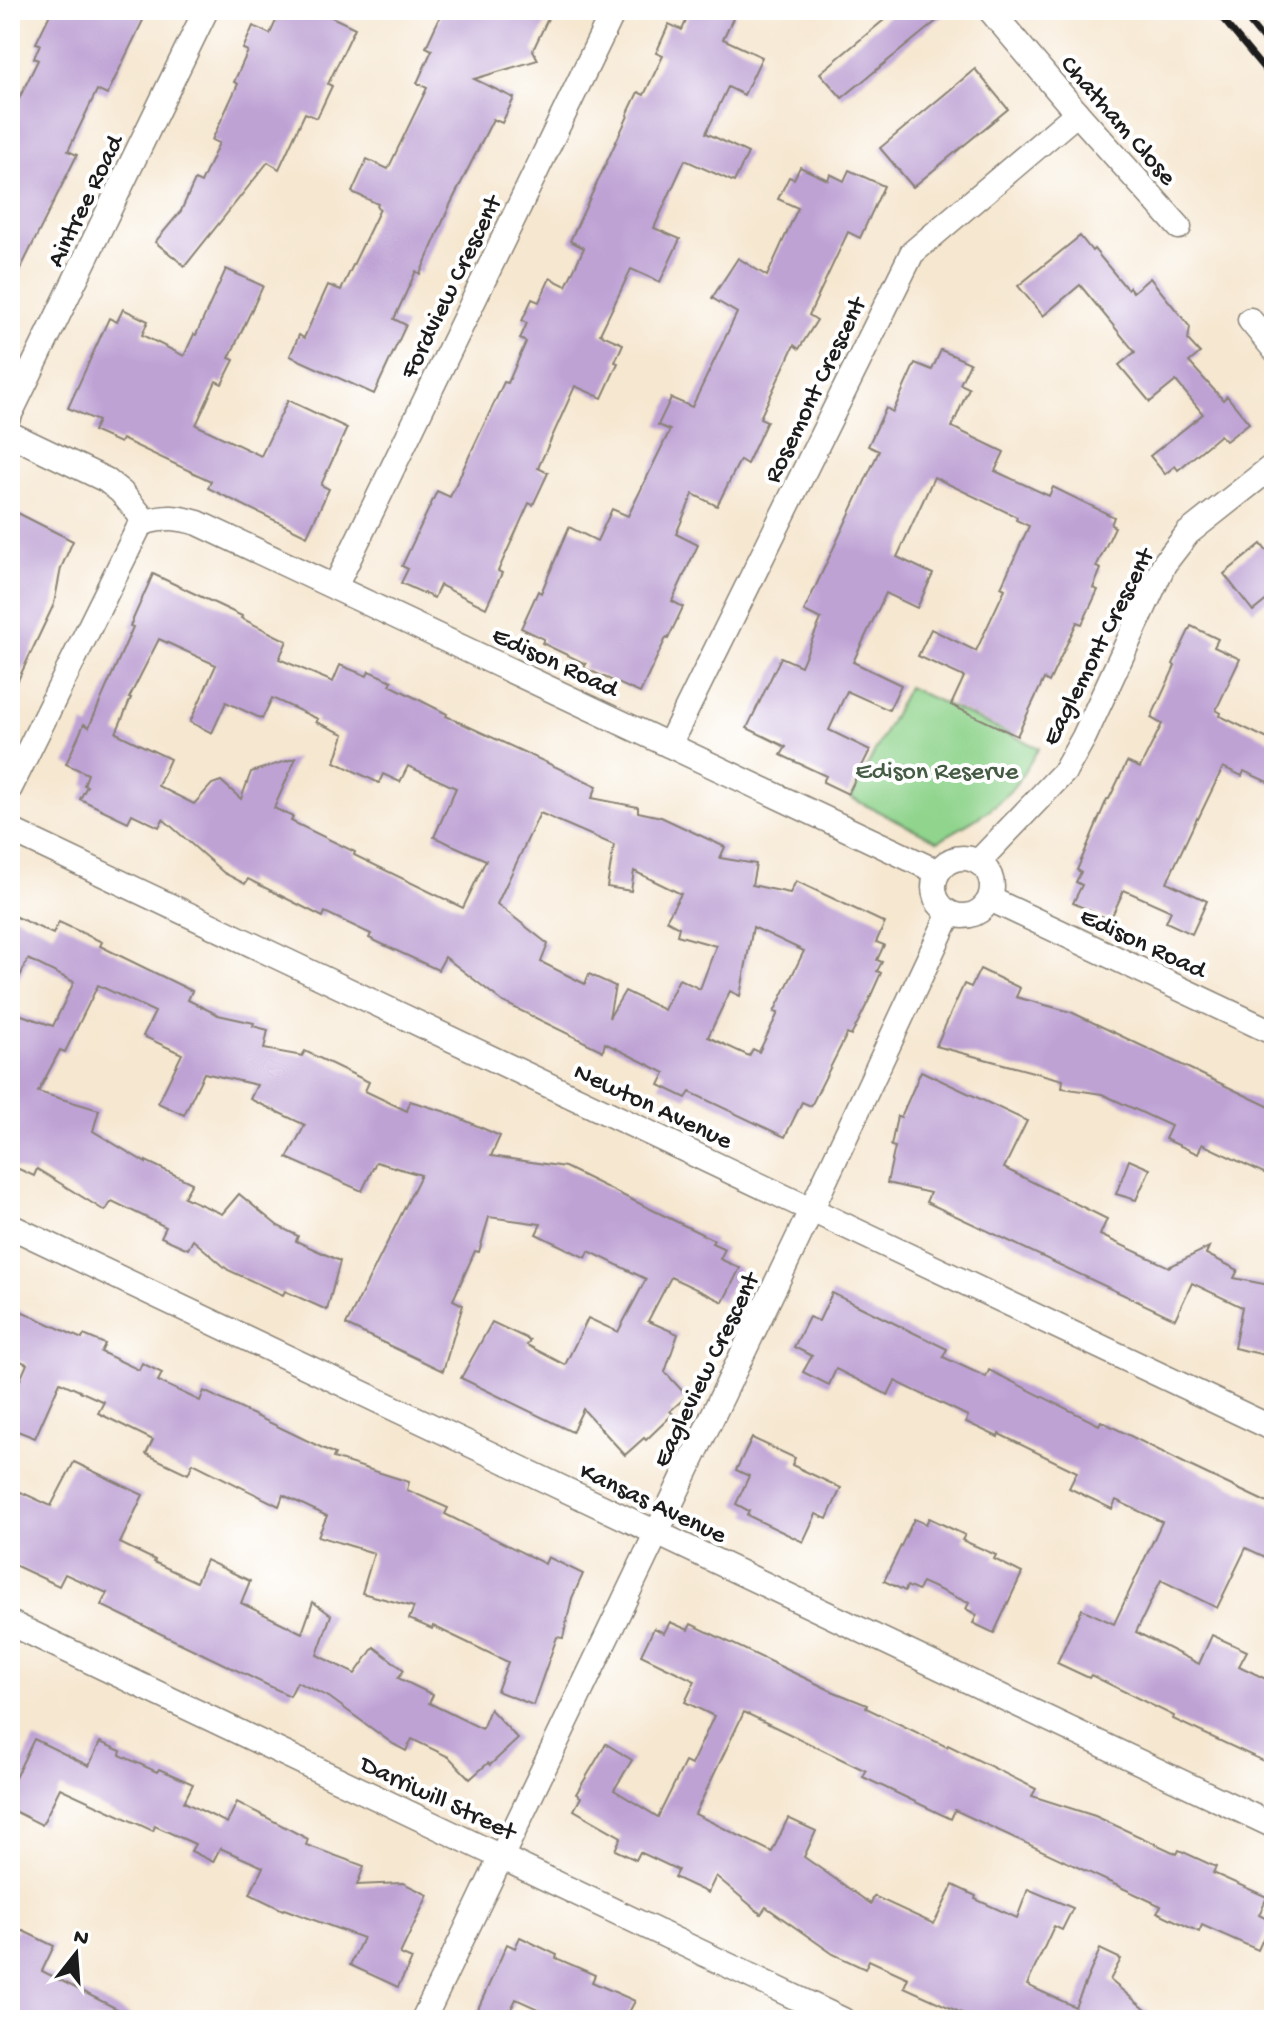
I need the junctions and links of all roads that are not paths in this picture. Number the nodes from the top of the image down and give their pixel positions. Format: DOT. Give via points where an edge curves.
graph roads {
  1 [pos="206,10"];
  2 [pos="614,10"];
  3 [pos="990,10"];
  4 [pos="1077,113"];
  5 [pos="1179,227"];
  6 [pos="1250,320"];
  7 [pos="1274,349"];
  8 [pos="10,414"];
  9 [pos="10,434"];
  10 [pos="1274,465"];
  11 [pos="144,523"];
  12 [pos="335,587"];
  13 [pos="669,745"];
  14 [pos="10,788"];
  15 [pos="10,830"];
  16 [pos="978,862"];
  17 [pos="938,872"];
  18 [pos="990,899"];
  19 [pos="950,913"];
  20 [pos="1274,1033"];
  21 [pos="811,1209"];
  22 [pos="10,1226"];
  23 [pos="1274,1429"];
  24 [pos="656,1533"];
  25 [pos="10,1623"];
  26 [pos="1274,1826"];
  27 [pos="501,1856"];
  28 [pos="423,2020"];
  29 [pos="843,2020"];
  1 -- 8 [label="street, Aintree Road"];
  2 -- 12 [label="street, Fordview Crescent"];
  3 -- 4 [label="street, Chatham Close"];
  4 -- 5 [label="street, Chatham Close"];
  4 -- 13 [label="street, Rosemont Crescent" via="912,253"];
  6 -- 7 [label="street"];
  9 -- 11 [label="street" via="106,480"];
  10 -- 16 [label="street, Eaglemont Crescent" via="1188,533 1164,564 1065,771"];
  11 -- 12 [label="street, Edison Road" via="162,517 198,523"];
  11 -- 14 [label="street"];
  12 -- 13 [label="street, Edison Road"];
  13 -- 17 [label="street, Edison Road"];
  15 -- 21 [label="street, Newton Avenue"];
  16 -- 17 [label="street" via="951,860"];
  16 -- 18 [label="street" via="990,875"];
  17 -- 19 [label="street" via="934,891"];
  18 -- 19 [label="street" via="969,916"];
  18 -- 20 [label="street, Edison Road"];
  19 -- 21 [label="street, Eagleview Crescent"];
  21 -- 23 [label="street, Newton Avenue"];
  21 -- 24 [label="street, Eagleview Crescent"];
  22 -- 24 [label="street, Kansas Avenue"];
  24 -- 26 [label="street, Kansas Avenue"];
  24 -- 27 [label="street, Eagleview Crescent"];
  25 -- 27 [label="street, Darriwill Street"];
  27 -- 28 [label="street, Eagleview Crescent"];
  27 -- 29 [label="street, Darriwill Street"];
}
